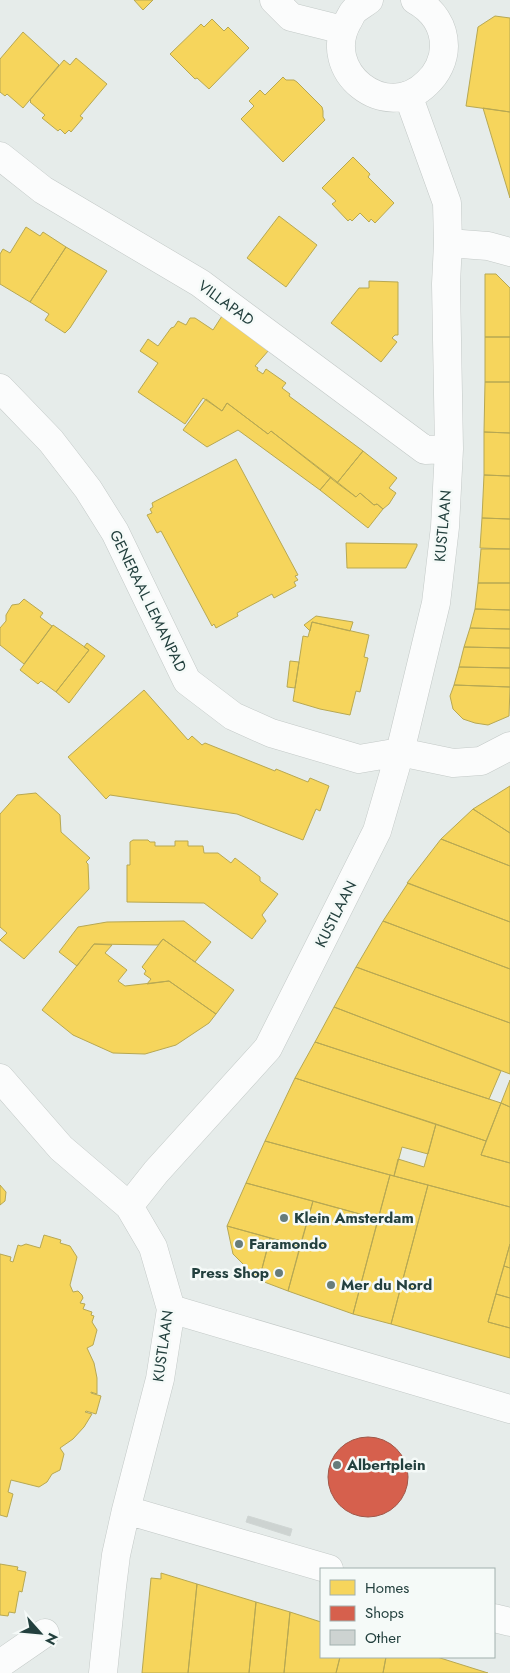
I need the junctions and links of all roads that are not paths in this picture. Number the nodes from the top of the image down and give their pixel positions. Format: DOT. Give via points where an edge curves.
graph roads {
  1 [pos="274,0"];
  2 [pos="369,0"];
  3 [pos="424,2"];
  4 [pos="343,30"];
  5 [pos="408,96"];
  6 [pos="0,156"];
  7 [pos="448,243"];
  8 [pos="510,252"];
  9 [pos="0,388"];
  10 [pos="449,449"];
  11 [pos="510,746"];
  12 [pos="400,752"];
  13 [pos="0,1078"];
  14 [pos="129,1206"];
  15 [pos="171,1309"];
  16 [pos="510,1409"];
  17 [pos="126,1510"];
  18 [pos="326,1568"];
  19 [pos="495,1618"];
  20 [pos="510,1622"];
  21 [pos="45,1633"];
  22 [pos="0,1664"];
  23 [pos="103,1673"];
  1 -- 4 [label="street" via="291,17"];
  2 -- 4 [label="street" via="354,11"];
  3 -- 5 [label="street" via="436,17 444,48 441,63 433,77"];
  4 -- 5 [label="street" via="340,46 343,62 361,88 392,98"];
  5 -- 7 [label="street, KUSTLAAN" via="447,203"];
  6 -- 10 [label="street, VILLAPAD" via="43,190 200,283 425,450"];
  7 -- 8 [label="street" via="488,246"];
  7 -- 10 [label="street, KUSTLAAN"];
  9 -- 12 [label="street, GENERAAL LEMANPAD" via="51,441 116,532 187,681 234,716 271,733 359,759"];
  10 -- 12 [label="street, KUSTLAAN" via="445,527 436,603"];
  11 -- 12 [label="street" via="481,761 472,762 453,763"];
  12 -- 14 [label="street, KUSTLAAN" via="377,831 268,1048"];
  13 -- 14 [label="street" via="61,1148"];
  14 -- 15 [label="street, KUSTLAAN" via="153,1247"];
  15 -- 16 [label="street"];
  15 -- 17 [label="street, KUSTLAAN" via="160,1379"];
  17 -- 18 [label="street"];
  17 -- 23 [label="street, KUSTLAAN" via="112,1586"];
  19 -- 20 [label="street"];
  21 -- 22 [label="street"];
}
